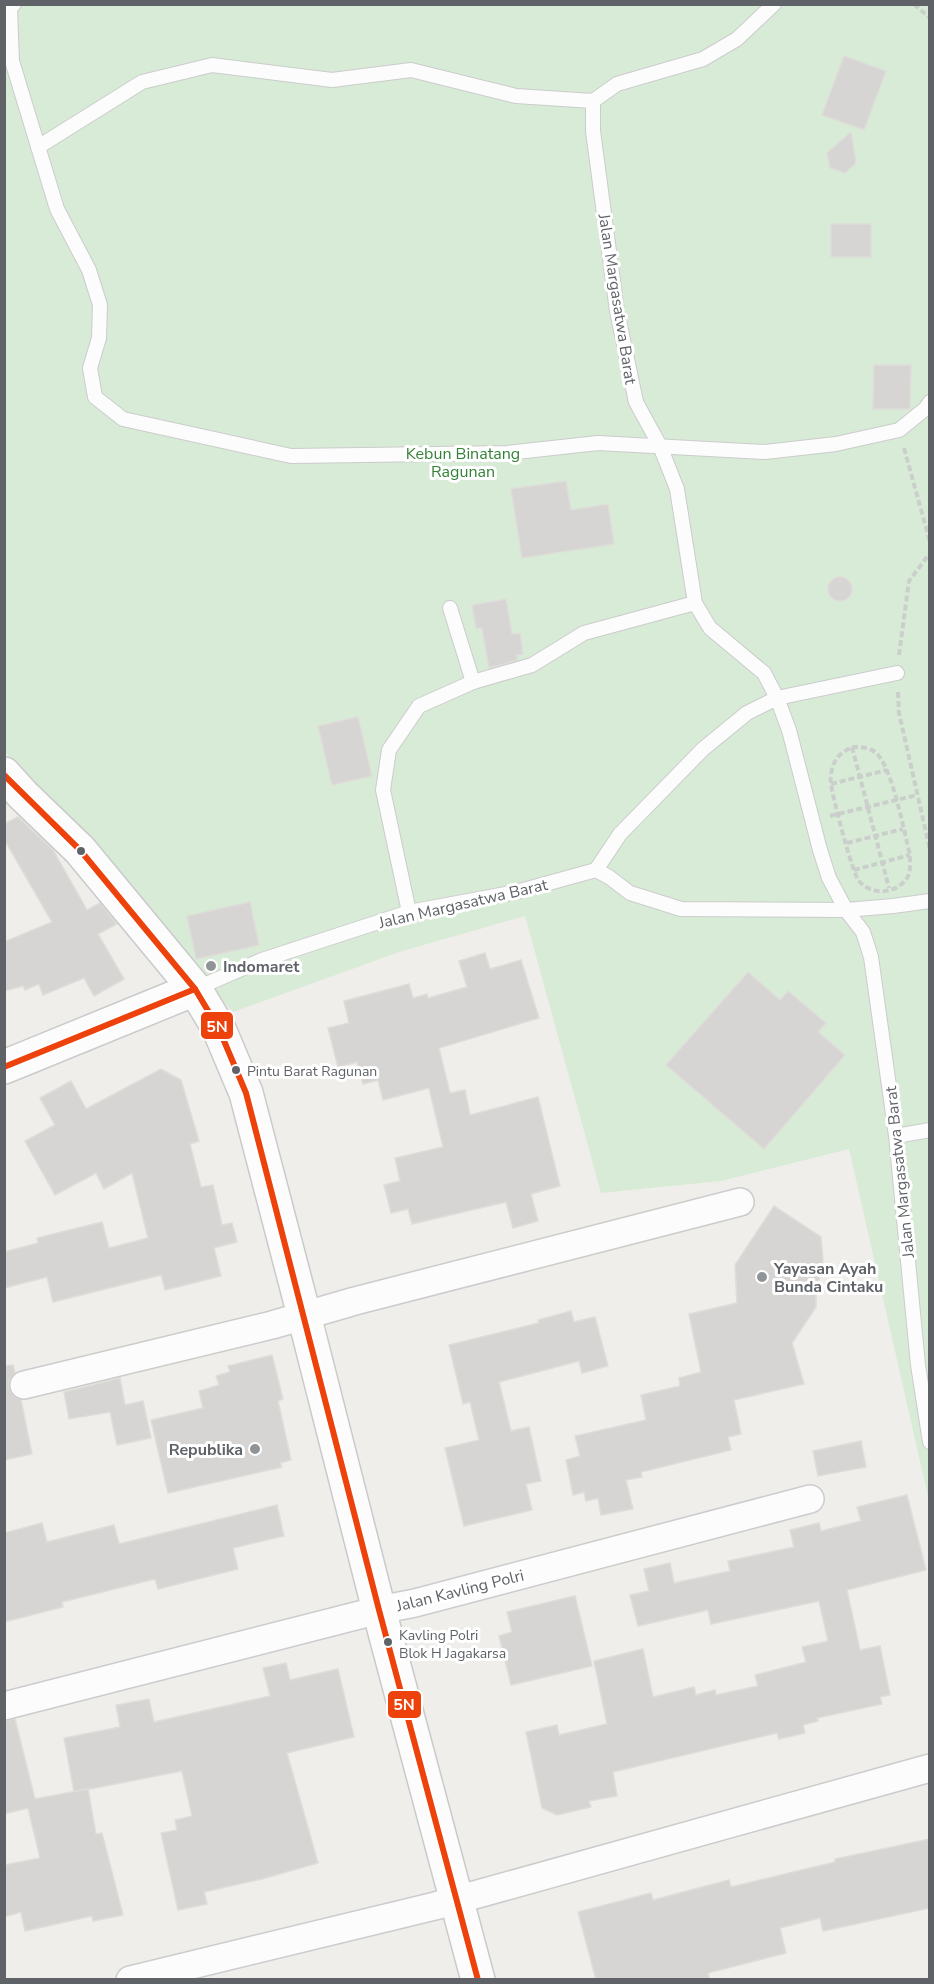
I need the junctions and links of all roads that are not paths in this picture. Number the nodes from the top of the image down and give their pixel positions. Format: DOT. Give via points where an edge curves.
graph roads {
  1 [pos="14,4"];
  2 [pos="774,4"];
  3 [pos="593,101"];
  4 [pos="38,147"];
  5 [pos="930,402"];
  6 [pos="660,446"];
  7 [pos="695,603"];
  8 [pos="450,608"];
  9 [pos="897,673"];
  10 [pos="473,682"];
  11 [pos="777,698"];
  12 [pos="4,774"];
  13 [pos="596,870"];
  14 [pos="930,901"];
  15 [pos="846,910"];
  16 [pos="409,912"];
  17 [pos="195,989"];
  18 [pos="4,1067"];
  19 [pos="930,1130"];
  20 [pos="896,1136"];
  21 [pos="740,1202"];
  22 [pos="304,1315"];
  23 [pos="24,1385"];
  24 [pos="930,1442"];
  25 [pos="810,1499"];
  26 [pos="379,1610"];
  27 [pos="4,1706"];
  28 [pos="930,1768"];
  29 [pos="458,1900"];
  30 [pos="130,1980"];
  31 [pos="478,1980"];
  1 -- 4 [label="lane" via="10,9 12,61"];
  2 -- 3 [label="lane" via="737,39 703,59 617,84"];
  3 -- 4 [label="lane" via="516,96 411,70 332,80 212,65 142,82"];
  3 -- 6 [label="lane, Jalan Margasatwa Barat" via="593,131 617,311 636,402"];
  4 -- 6 [label="lane" via="57,209 89,270 100,305 99,338 90,368 95,397 123,419 291,456 507,453 598,443"];
  5 -- 6 [label="lane" via="899,430 836,444 765,452"];
  6 -- 7 [label="lane, Jalan Margasatwa Barat" via="677,489"];
  7 -- 10 [label="lane" via="584,633 532,665"];
  7 -- 11 [label="lane, Jalan Margasatwa Barat" via="710,628 764,673"];
  8 -- 10 [label="lane"];
  9 -- 11 [label="lane"];
  10 -- 16 [label="lane" via="419,706 390,750 383,790"];
  11 -- 13 [label="lane" via="747,713 703,750 620,834"];
  11 -- 15 [label="lane, Jalan Margasatwa Barat" via="829,878"];
  12 -- 17 [label="main road" via="80,850"];
  13 -- 15 [label="lane" via="630,893 681,909"];
  13 -- 16 [label="lane, Jalan Margasatwa Barat" via="516,892"];
  14 -- 15 [label="lane"];
  15 -- 20 [label="lane, Jalan Margasatwa Barat" via="863,932 871,957"];
  16 -- 17 [label="lane, Jalan Margasatwa Barat" via="262,960"];
  17 -- 18 [label="main road"];
  17 -- 22 [label="main road" via="219,1029 246,1093"];
  19 -- 20 [label="lane"];
  20 -- 24 [label="lane, Jalan Margasatwa Barat" via="918,1365"];
  21 -- 22 [label="street"];
  22 -- 23 [label="street"];
  22 -- 26 [label="main road"];
  25 -- 26 [label="street, Jalan Kavling Polri"];
  26 -- 27 [label="street, Jalan Kavling Polri"];
  26 -- 29 [label="main road"];
  28 -- 29 [label="street"];
  29 -- 30 [label="street"];
  29 -- 31 [label="main road"];
}
